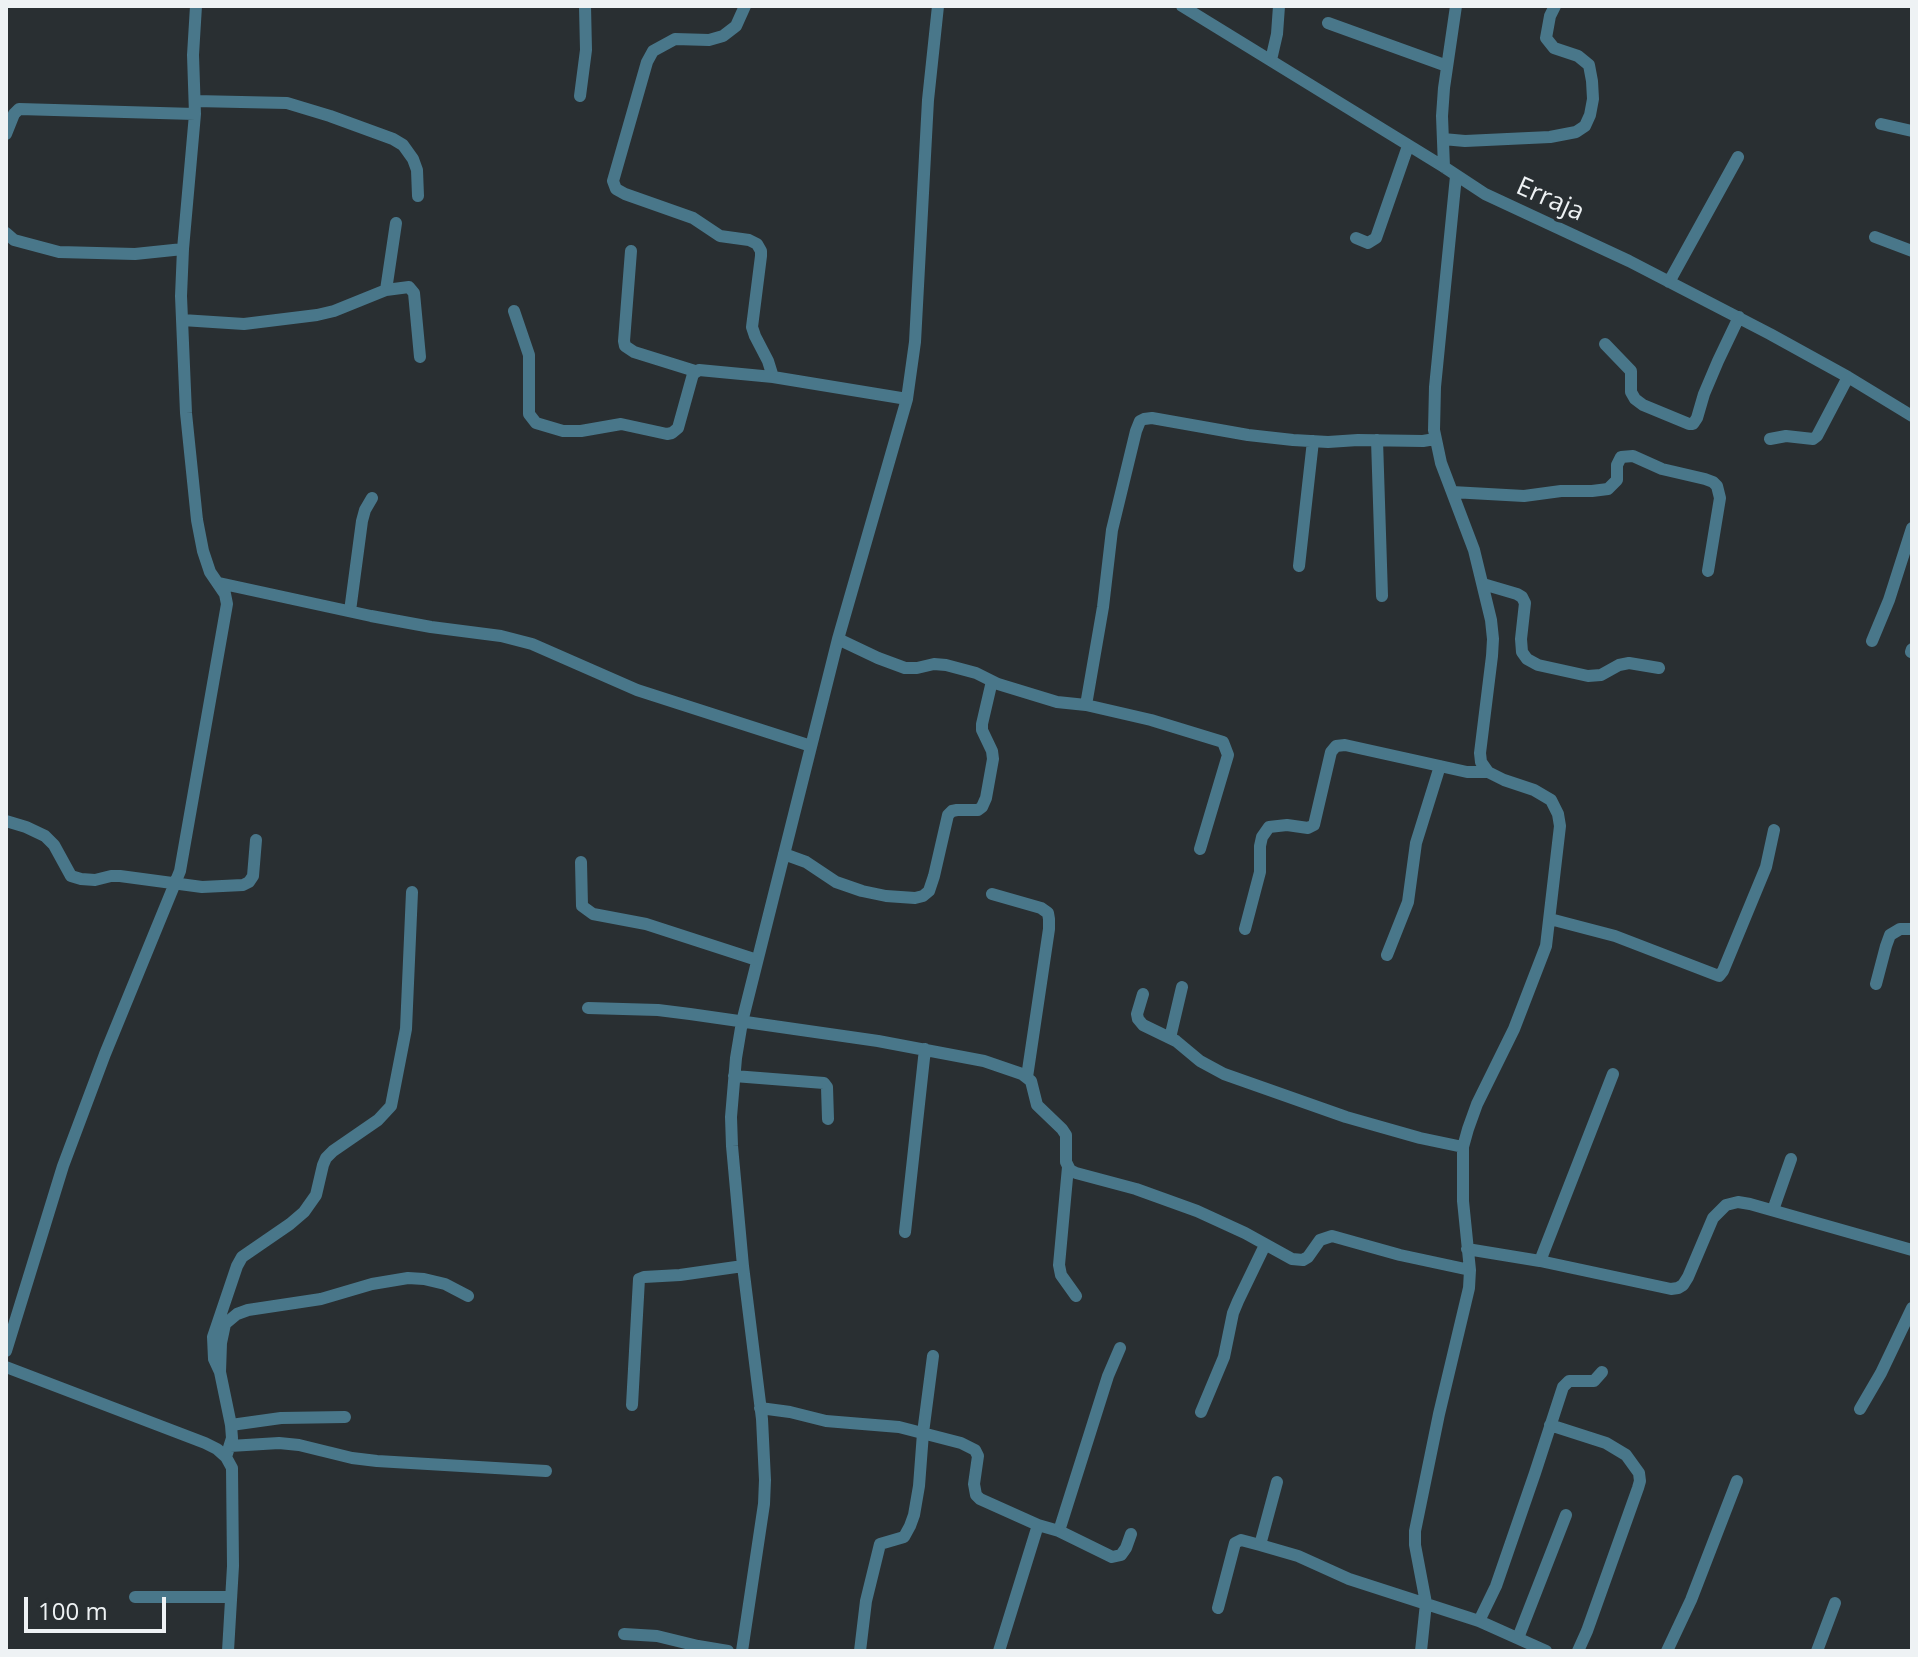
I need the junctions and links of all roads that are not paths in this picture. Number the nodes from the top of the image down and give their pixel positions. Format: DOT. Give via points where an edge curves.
graph roads {
  1 [pos="196,6"];
  2 [pos="585,6"];
  3 [pos="745,6"];
  4 [pos="938,6"];
  5 [pos="1182,6"];
  6 [pos="1279,6"];
  7 [pos="1456,6"];
  8 [pos="1555,6"];
  9 [pos="1328,23"];
  10 [pos="1271,60"];
  11 [pos="1447,66"];
  12 [pos="580,96"];
  13 [pos="195,107"];
  14 [pos="1881,124"];
  15 [pos="1912,131"];
  16 [pos="6,134"];
  17 [pos="1443,139"];
  18 [pos="1408,146"];
  19 [pos="1738,157"];
  20 [pos="1444,167"];
  21 [pos="1456,176"];
  22 [pos="418,196"];
  23 [pos="396,223"];
  24 [pos="6,233"];
  25 [pos="1875,237"];
  26 [pos="1356,238"];
  27 [pos="183,249"];
  28 [pos="631,251"];
  29 [pos="1912,251"];
  30 [pos="1669,282"];
  31 [pos="386,290"];
  32 [pos="514,311"];
  33 [pos="1739,317"];
  34 [pos="182,320"];
  35 [pos="1605,344"];
  36 [pos="420,357"];
  37 [pos="695,371"];
  38 [pos="773,377"];
  39 [pos="1848,377"];
  40 [pos="907,399"];
  41 [pos="1912,416"];
  42 [pos="1435,439"];
  43 [pos="1770,439"];
  44 [pos="1377,440"];
  45 [pos="1313,441"];
  46 [pos="1452,492"];
  47 [pos="372,498"];
  48 [pos="1912,528"];
  49 [pos="1299,566"];
  50 [pos="1708,571"];
  51 [pos="219,583"];
  52 [pos="1483,584"];
  53 [pos="1382,596"];
  54 [pos="350,611"];
  55 [pos="838,639"];
  56 [pos="1872,641"];
  57 [pos="1659,668"];
  58 [pos="992,681"];
  59 [pos="1086,705"];
  60 [pos="811,746"];
  61 [pos="1440,766"];
  62 [pos="1488,772"];
  63 [pos="6,821"];
  64 [pos="1774,830"];
  65 [pos="256,840"];
  66 [pos="1200,849"];
  67 [pos="784,854"];
  68 [pos="581,862"];
  69 [pos="176,884"];
  70 [pos="412,892"];
  71 [pos="992,894"];
  72 [pos="1550,919"];
  73 [pos="1245,929"];
  74 [pos="1912,929"];
  75 [pos="1387,955"];
  76 [pos="757,960"];
  77 [pos="1876,984"];
  78 [pos="1182,987"];
  79 [pos="1143,994"];
  80 [pos="588,1008"];
  81 [pos="742,1022"];
  82 [pos="1170,1038"];
  83 [pos="925,1049"];
  84 [pos="1613,1074"];
  85 [pos="734,1076"];
  86 [pos="1027,1077"];
  87 [pos="828,1119"];
  88 [pos="1463,1147"];
  89 [pos="1791,1159"];
  90 [pos="1068,1167"];
  91 [pos="1773,1210"];
  92 [pos="905,1232"];
  93 [pos="1265,1245"];
  94 [pos="1467,1249"];
  95 [pos="1912,1250"];
  96 [pos="1540,1261"];
  97 [pos="743,1266"];
  98 [pos="1470,1270"];
  99 [pos="468,1296"];
  100 [pos="1076,1296"];
  101 [pos="1912,1308"];
  102 [pos="1120,1348"];
  103 [pos="6,1351"];
  104 [pos="933,1356"];
  105 [pos="6,1367"];
  106 [pos="220,1372"];
  107 [pos="1602,1372"];
  108 [pos="632,1405"];
  109 [pos="760,1408"];
  110 [pos="1860,1409"];
  111 [pos="1201,1412"];
  112 [pos="345,1417"];
  113 [pos="231,1425"];
  114 [pos="1550,1425"];
  115 [pos="923,1433"];
  116 [pos="228,1452"];
  117 [pos="546,1471"];
  118 [pos="1737,1481"];
  119 [pos="1277,1482"];
  120 [pos="1566,1515"];
  121 [pos="1038,1525"];
  122 [pos="1059,1531"];
  123 [pos="1131,1534"];
  124 [pos="1260,1545"];
  125 [pos="135,1597"];
  126 [pos="231,1597"];
  127 [pos="1426,1603"];
  128 [pos="1835,1603"];
  129 [pos="1218,1608"];
  130 [pos="1479,1621"];
  131 [pos="624,1634"];
  132 [pos="1518,1638"];
  133 [pos="228,1651"];
  134 [pos="728,1651"];
  135 [pos="742,1651"];
  136 [pos="860,1651"];
  137 [pos="999,1651"];
  138 [pos="1421,1651"];
  139 [pos="1546,1651"];
  140 [pos="1578,1651"];
  141 [pos="1667,1651"];
  142 [pos="1817,1651"];
  1 -- 13 [label="street"];
  2 -- 12 [label="street"];
  3 -- 38 [label="street" via="736,26 723,36 675,39 653,51 613,181 625,194 693,218 720,236 757,244 761,256 752,327"];
  4 -- 40 [label="street"];
  5 -- 10 [label="street, Erraja"];
  6 -- 10 [label="street"];
  7 -- 11 [label="street"];
  8 -- 17 [label="street" via="1546,38 1554,48 1589,65 1593,99 1585,126 1550,137"];
  9 -- 11 [label="street"];
  10 -- 18 [label="street, Erraja"];
  11 -- 17 [label="street"];
  13 -- 16 [label="street" via="19,109"];
  13 -- 22 [label="street" via="287,103 393,139 413,159"];
  13 -- 27 [label="street"];
  14 -- 15 [label="street"];
  17 -- 20 [label="street"];
  18 -- 20 [label="street, Erraja"];
  18 -- 26 [label="street" via="1376,238 1368,243"];
  19 -- 30 [label="street"];
  20 -- 21 [label="street, Erraja"];
  21 -- 30 [label="street, Erraja"];
  21 -- 42 [label="street" via="1435,387"];
  23 -- 31 [label="street"];
  24 -- 27 [label="street" via="59,252"];
  25 -- 29 [label="street"];
  27 -- 34 [label="street"];
  28 -- 37 [label="street" via="625,346"];
  30 -- 33 [label="street, Erraja"];
  31 -- 34 [label="street" via="317,315 244,324"];
  31 -- 36 [label="street" via="409,287 414,293"];
  32 -- 37 [label="street" via="529,355 529,414 536,423 571,432 621,424 672,433"];
  33 -- 35 [label="street" via="1693,424 1635,399 1631,371"];
  33 -- 39 [label="street, Erraja"];
  34 -- 51 [label="street" via="197,520 210,572"];
  37 -- 38 [label="street"];
  38 -- 40 [label="street"];
  39 -- 41 [label="street, Erraja"];
  39 -- 43 [label="street" via="1817,436"];
  40 -- 55 [label="street"];
  42 -- 44 [label="street"];
  42 -- 46 [label="street"];
  44 -- 45 [label="street"];
  44 -- 53 [label="street"];
  45 -- 49 [label="street"];
  45 -- 59 [label="street" via="1152,418 1140,421 1112,530"];
  46 -- 50 [label="street" via="1524,496 1608,489 1617,480 1621,457 1633,456 1717,486 1720,498"];
  46 -- 52 [label="street"];
  47 -- 54 [label="street" via="362,521"];
  48 -- 56 [label="street"];
  51 -- 54 [label="street"];
  51 -- 69 [label="street" via="227,604"];
  52 -- 57 [label="street" via="1522,597 1522,652 1538,665 1588,676 1629,663"];
  52 -- 62 [label="street" via="1493,639 1480,753"];
  54 -- 60 [label="street" via="532,644 637,690"];
  55 -- 58 [label="street" via="905,668 940,664"];
  55 -- 60 [label="street"];
  58 -- 59 [label="street" via="1057,702"];
  58 -- 67 [label="street" via="982,724 993,759 986,798 978,810 948,815 929,891 923,896 862,891"];
  59 -- 66 [label="street" via="1223,742 1228,755"];
  60 -- 67 [label="street"];
  61 -- 62 [label="street"];
  61 -- 73 [label="street" via="1336,746 1314,825 1269,827 1262,837 1260,872"];
  61 -- 75 [label="street" via="1416,843 1408,902"];
  62 -- 72 [label="street" via="1546,796 1555,806 1560,826"];
  63 -- 69 [label="street" via="45,836 71,876"];
  64 -- 72 [label="street" via="1766,867 1719,976 1615,936"];
  65 -- 69 [label="street" via="249,882 219,887"];
  67 -- 76 [label="street"];
  68 -- 76 [label="street" via="582,906 593,914 646,924"];
  69 -- 103 [label="street" via="63,1166"];
  70 -- 106 [label="street" via="406,1029 391,1106 326,1158 316,1195 304,1212 242,1257 213,1337"];
  71 -- 86 [label="street" via="1048,913"];
  72 -- 88 [label="street" via="1538,969"];
  74 -- 77 [label="street" via="1890,935"];
  76 -- 81 [label="street"];
  78 -- 82 [label="street"];
  79 -- 82 [label="street" via="1138,1019"];
  80 -- 81 [label="street" via="658,1010"];
  81 -- 83 [label="street"];
  81 -- 85 [label="street"];
  82 -- 88 [label="street" via="1224,1074 1346,1117"];
  83 -- 86 [label="street" via="984,1061"];
  83 -- 92 [label="street"];
  84 -- 96 [label="street"];
  85 -- 87 [label="street" via="824,1083"];
  85 -- 97 [label="street" via="732,1146"];
  86 -- 90 [label="street" via="1037,1105 1066,1135"];
  88 -- 94 [label="street"];
  89 -- 91 [label="street"];
  90 -- 93 [label="street" via="1197,1211"];
  90 -- 100 [label="street" via="1059,1265"];
  91 -- 95 [label="street"];
  91 -- 96 [label="street" via="1726,1205 1713,1218 1688,1277 1678,1288"];
  93 -- 98 [label="street" via="1303,1260 1320,1240 1339,1237"];
  93 -- 111 [label="street" via="1233,1313 1224,1357"];
  94 -- 96 [label="street"];
  94 -- 98 [label="street"];
  97 -- 108 [label="street" via="639,1279"];
  97 -- 109 [label="street"];
  98 -- 127 [label="street" via="1415,1531"];
  99 -- 106 [label="street" via="445,1284 408,1278 248,1310 231,1318 223,1330"];
  101 -- 110 [label="street"];
  102 -- 122 [label="street"];
  104 -- 115 [label="street"];
  105 -- 116 [label="street"];
  106 -- 113 [label="street"];
  107 -- 114 [label="street" via="1594,1381 1566,1383"];
  109 -- 115 [label="street"];
  109 -- 135 [label="street" via="764,1504"];
  112 -- 113 [label="street"];
  113 -- 116 [label="street"];
  114 -- 130 [label="street" via="1496,1586"];
  114 -- 140 [label="street" via="1626,1455 1640,1481"];
  115 -- 121 [label="street" via="970,1446 978,1456 976,1495"];
  115 -- 136 [label="street" via="914,1515 904,1537 880,1544"];
  116 -- 117 [label="street" via="279,1443 352,1458"];
  116 -- 126 [label="street"];
  118 -- 141 [label="street"];
  119 -- 124 [label="street"];
  120 -- 132 [label="street"];
  121 -- 122 [label="street"];
  121 -- 137 [label="street"];
  122 -- 123 [label="street" via="1112,1557 1121,1555"];
  124 -- 127 [label="street"];
  124 -- 129 [label="street" via="1235,1543"];
  125 -- 126 [label="street"];
  126 -- 133 [label="street"];
  127 -- 130 [label="street"];
  127 -- 138 [label="street"];
  128 -- 142 [label="street"];
  130 -- 132 [label="street"];
  131 -- 134 [label="street"];
  132 -- 139 [label="street"];
}
